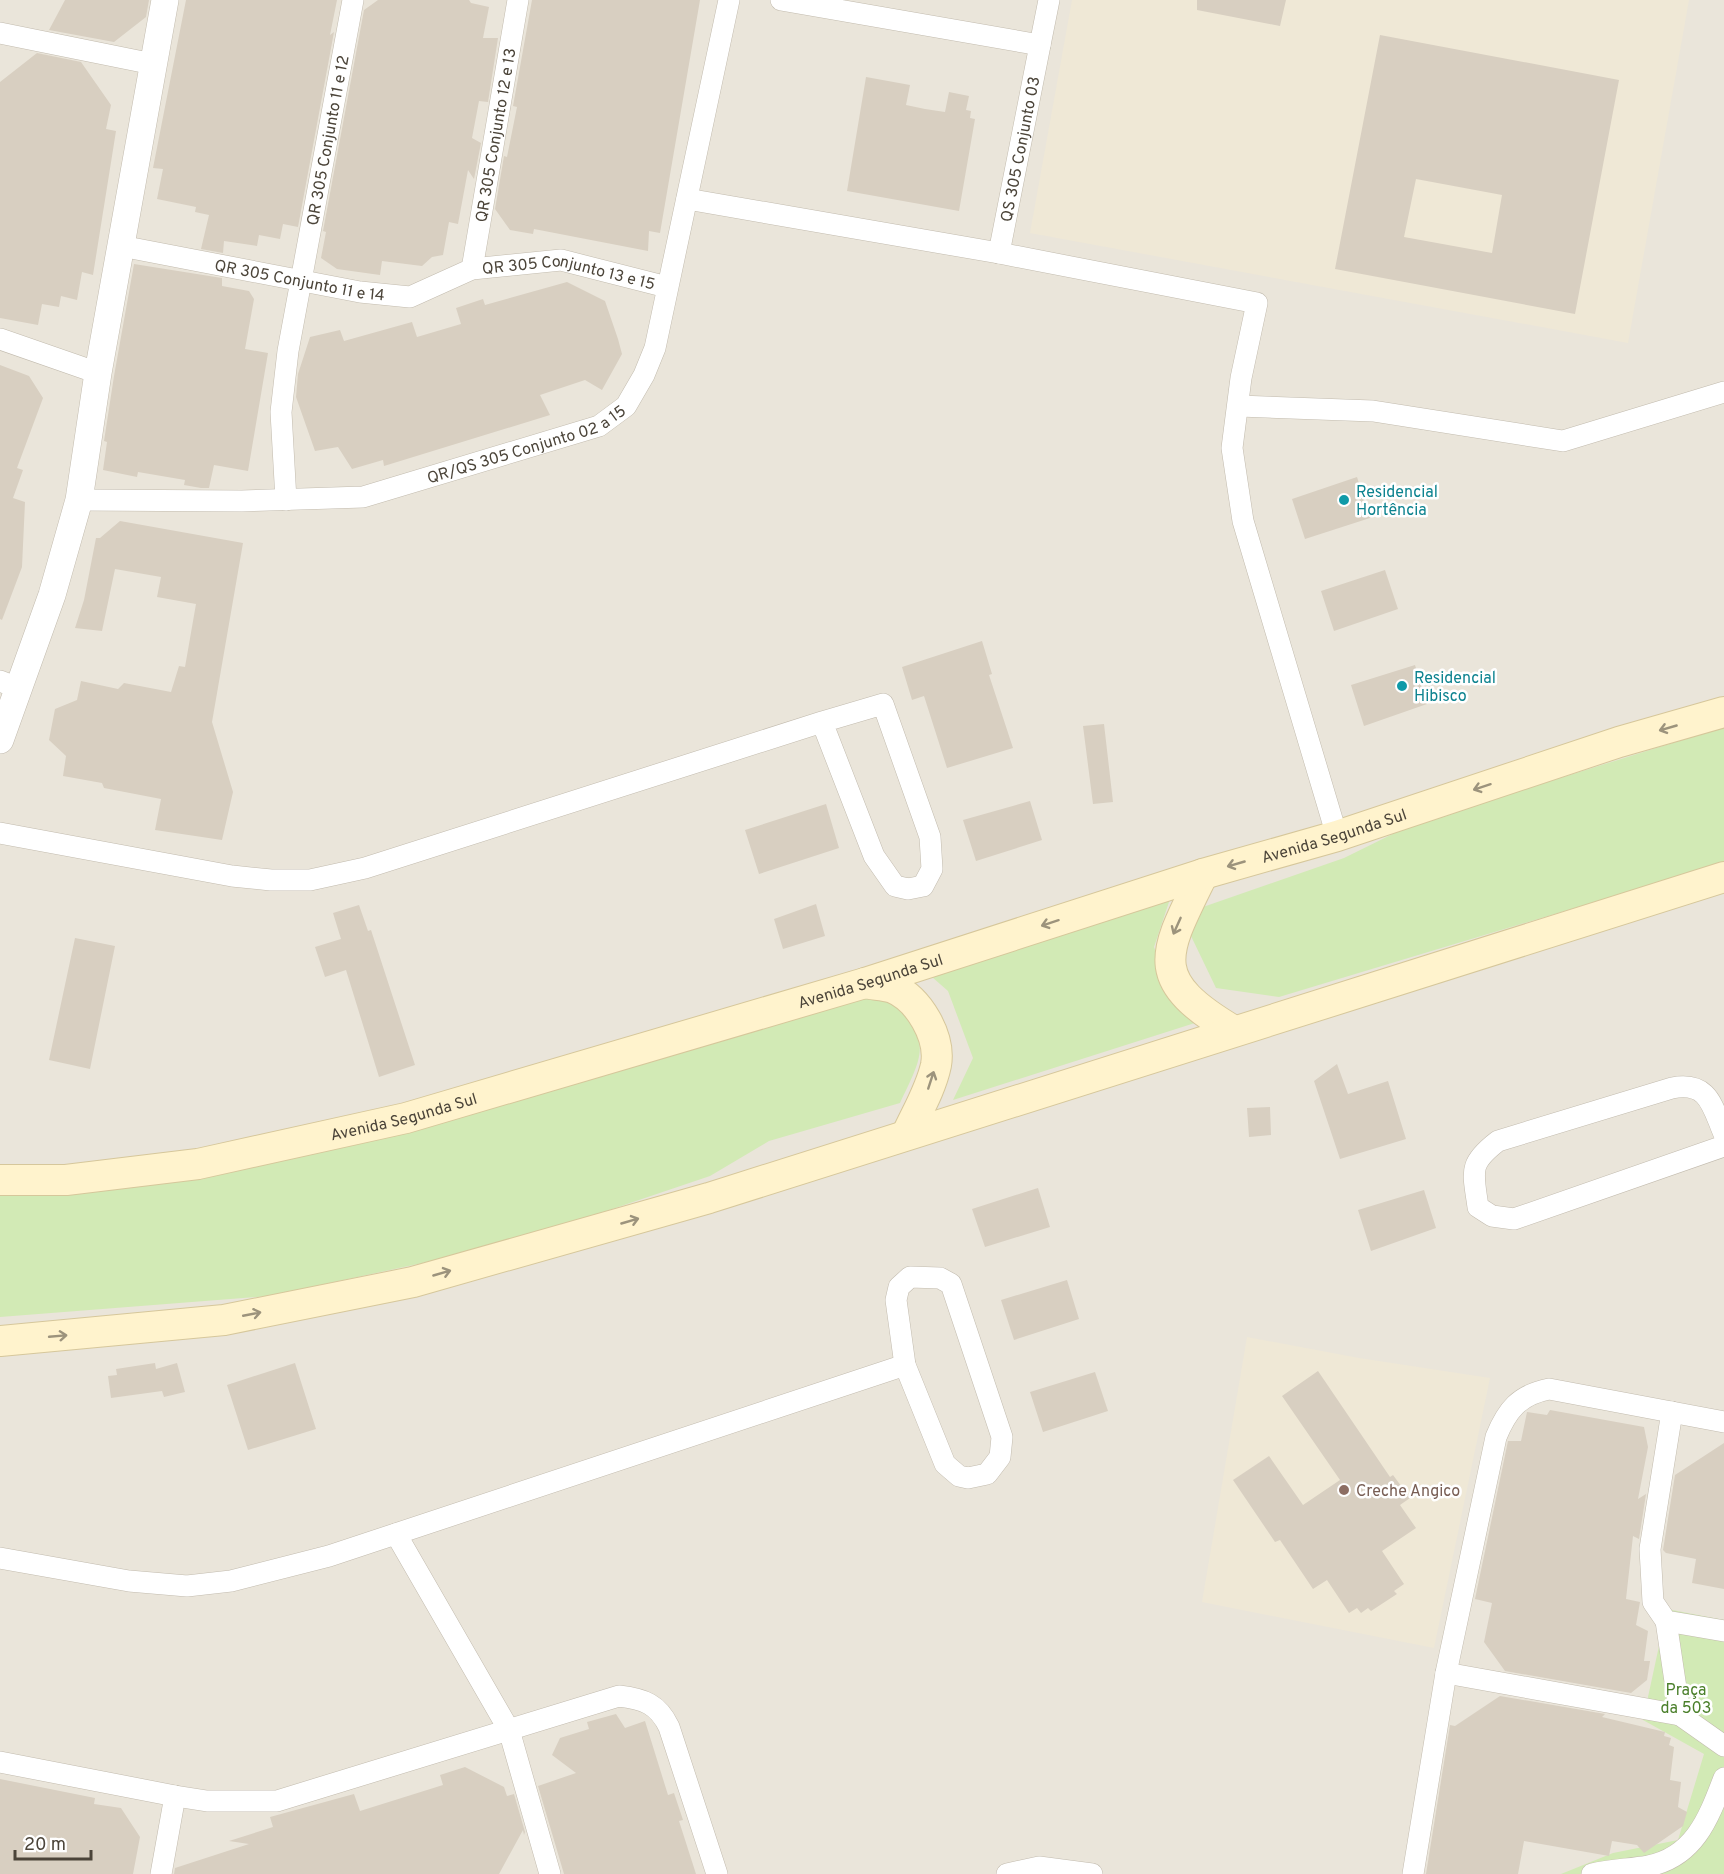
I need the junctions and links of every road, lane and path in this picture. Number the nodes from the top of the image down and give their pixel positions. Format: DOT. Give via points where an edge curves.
graph roads {
  1 [pos="165,0"];
  2 [pos="353,0"];
  3 [pos="518,0"];
  4 [pos="729,0"];
  5 [pos="781,0"];
  6 [pos="1049,0"];
  7 [pos="879,9"];
  8 [pos="0,33"];
  9 [pos="1040,45"];
  10 [pos="153,64"];
  11 [pos="687,199"];
  12 [pos="121,246"];
  13 [pos="999,253"];
  14 [pos="472,269"];
  15 [pos="301,280"];
  16 [pos="667,287"];
  17 [pos="0,339"];
  18 [pos="99,373"];
  19 [pos="1724,392"];
  20 [pos="1239,406"];
  21 [pos="79,500"];
  22 [pos="286,500"];
  23 [pos="9,685"];
  24 [pos="1724,712"];
  25 [pos="822,722"];
  26 [pos="0,740"];
  27 [pos="0,833"];
  28 [pos="1337,836"];
  29 [pos="1203,874"];
  30 [pos="1724,877"];
  31 [pos="865,983"];
  32 [pos="1234,1031"];
  33 [pos="907,1134"];
  34 [pos="1724,1134"];
  35 [pos="1724,1146"];
  36 [pos="0,1180"];
  37 [pos="0,1341"];
  38 [pos="905,1365"];
  39 [pos="1672,1412"];
  40 [pos="1724,1422"];
  41 [pos="396,1534"];
  42 [pos="0,1558"];
  43 [pos="1666,1621"];
  44 [pos="1724,1631"];
  45 [pos="1446,1673"];
  46 [pos="1680,1715"];
  47 [pos="509,1730"];
  48 [pos="1724,1746"];
  49 [pos="0,1762"];
  50 [pos="1724,1778"];
  51 [pos="175,1796"];
  52 [pos="161,1874"];
  53 [pos="550,1874"];
  54 [pos="717,1874"];
  55 [pos="1007,1874"];
  56 [pos="1092,1874"];
  57 [pos="1413,1874"];
  58 [pos="1592,1874"];
  1 -- 10 [label="street"];
  2 -- 15 [label="street, QR 305 Conjunto 11 e 12"];
  3 -- 14 [label="street, QR 305 Conjunto 12 e 13"];
  4 -- 11 [label="street, QR/QS 305 Conjunto 02 a 15"];
  5 -- 7 [label="street"];
  6 -- 9 [label="street, QS 305 Conjunto 03"];
  7 -- 9 [label="street"];
  8 -- 10 [label="street"];
  9 -- 13 [label="street, QS 305 Conjunto 03"];
  10 -- 12 [label="street"];
  11 -- 13 [label="street"];
  11 -- 16 [label="street, QR/QS 305 Conjunto 02 a 15"];
  12 -- 15 [label="street, QR 305 Conjunto 11 e 14"];
  12 -- 18 [label="street"];
  13 -- 20 [label="street" via="1257,303"];
  14 -- 15 [label="street, QR 305 Conjunto 11 e 14" via="410,297"];
  14 -- 16 [label="street, QR 305 Conjunto 13 e 15" via="561,260"];
  15 -- 22 [label="street, QR 305 Conjunto 11 e 12" via="281,412"];
  16 -- 22 [label="street, QR/QS 305 Conjunto 02 a 15" via="655,348 644,375 626,406 599,426 363,497"];
  17 -- 18 [label="street"];
  18 -- 21 [label="street"];
  19 -- 20 [label="street" via="1563,441 1373,411"];
  20 -- 28 [label="street" via="1232,448 1243,521"];
  21 -- 22 [label="street, QR/QS 305 Conjunto 02 a 15"];
  21 -- 23 [label="street" via="52,595"];
  23 -- 26 [label="street"];
  24 -- 28 [label="main road, Avenida Segunda Sul, one-way" via="1619,742"];
  25 -- 25 [label="street" via="883,704 930,837 932,869 923,886 895,886 874,856"];
  25 -- 27 [label="street" via="365,868 310,880 232,876"];
  28 -- 29 [label="main road, Avenida Segunda Sul, one-way"];
  29 -- 31 [label="main road, Avenida Segunda Sul, one-way"];
  29 -- 32 [label="main road, one-way" via="1171,941 1169,966 1181,991 1194,1005"];
  30 -- 32 [label="main road"];
  33 -- 31 [label="main road, one-way" via="936,1063 936,1037 920,1010 894,988"];
  31 -- 36 [label="main road, Avenida Segunda Sul" via="406,1118 198,1164 66,1180"];
  32 -- 33 [label="main road"];
  37 -- 33 [label="main road, one-way" via="224,1320 413,1282 709,1198"];
  34 -- 35 [label="street" via="1707,1095 1695,1087 1672,1088 1498,1141 1479,1156 1473,1175 1478,1207 1492,1216 1514,1220"];
  38 -- 38 [label="street" via="945,1464 959,1476 987,1474 1000,1457 1002,1437 951,1284 940,1278 910,1277 899,1287 896,1300"];
  38 -- 41 [label="street"];
  39 -- 40 [label="street"];
  39 -- 43 [label="street" via="1650,1549 1653,1602"];
  39 -- 45 [label="street" via="1549,1389 1519,1400 1506,1414 1496,1437"];
  41 -- 42 [label="street" via="231,1581 187,1586 129,1581"];
  41 -- 47 [label="street"];
  43 -- 44 [label="street"];
  43 -- 46 [label="street"];
  45 -- 46 [label="street"];
  45 -- 57 [label="street"];
  46 -- 48 [label="street"];
  47 -- 51 [label="street" via="277,1800 207,1801"];
  47 -- 53 [label="street"];
  47 -- 54 [label="street" via="619,1696 650,1703 662,1712 669,1727"];
  49 -- 51 [label="street"];
  50 -- 58 [label="street" via="1708,1819 1682,1853 1651,1865"];
  51 -- 52 [label="street"];
  55 -- 56 [label="street" via="1039,1867"];
}
